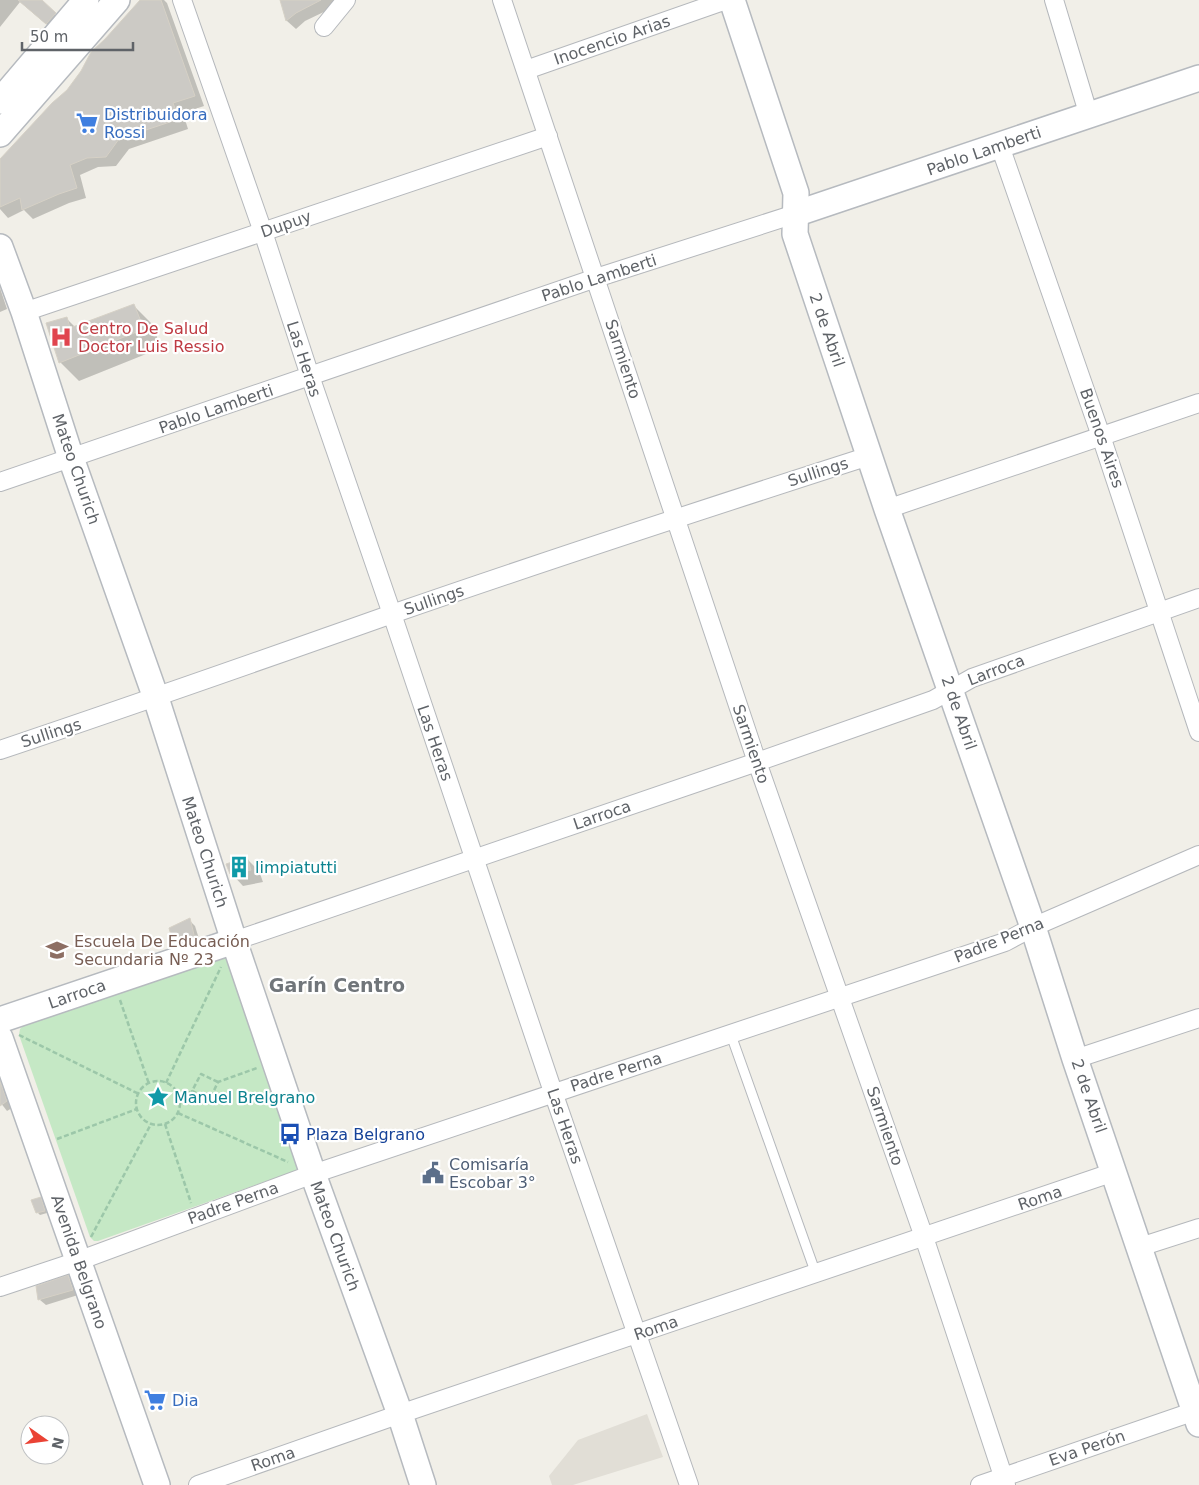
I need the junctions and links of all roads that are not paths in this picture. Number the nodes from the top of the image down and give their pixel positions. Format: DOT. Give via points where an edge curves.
graph roads {
  1 [pos="86,0"];
  2 [pos="117,0"];
  3 [pos="182,0"];
  4 [pos="346,0"];
  5 [pos="502,0"];
  6 [pos="726,0"];
  7 [pos="732,0"];
  8 [pos="1054,0"];
  9 [pos="324,26"];
  10 [pos="526,70"];
  11 [pos="1199,78"];
  12 [pos="0,101"];
  13 [pos="1089,116"];
  14 [pos="0,134"];
  15 [pos="548,136"];
  16 [pos="1002,145"];
  17 [pos="795,214"];
  18 [pos="263,232"];
  19 [pos="0,247"];
  20 [pos="596,278"];
  21 [pos="24,312"];
  22 [pos="310,376"];
  23 [pos="1199,403"];
  24 [pos="1101,436"];
  25 [pos="870,456"];
  26 [pos="71,458"];
  27 [pos="0,482"];
  28 [pos="886,509"];
  29 [pos="675,518"];
  30 [pos="1199,598"];
  31 [pos="1160,611"];
  32 [pos="392,614"];
  33 [pos="950,689"];
  34 [pos="156,698"];
  35 [pos="1199,732"];
  36 [pos="0,750"];
  37 [pos="757,762"];
  38 [pos="1199,855"];
  39 [pos="474,858"];
  40 [pos="1033,927"];
  41 [pos="234,941"];
  42 [pos="840,997"];
  43 [pos="1199,1018"];
  44 [pos="6,1031"];
  45 [pos="730,1035"];
  46 [pos="1076,1058"];
  47 [pos="553,1092"];
  48 [pos="1114,1172"];
  49 [pos="313,1174"];
  50 [pos="1199,1228"];
  51 [pos="924,1237"];
  52 [pos="1140,1247"];
  53 [pos="78,1261"];
  54 [pos="816,1274"];
  55 [pos="0,1287"];
  56 [pos="637,1334"];
  57 [pos="400,1414"];
  58 [pos="1197,1418"];
  59 [pos="1004,1481"];
  60 [pos="157,1485"];
  61 [pos="198,1485"];
  62 [pos="424,1485"];
  63 [pos="689,1485"];
  64 [pos="980,1485"];
  1 -- 12 [label="street"];
  2 -- 14 [label="street"];
  3 -- 18 [label="street, Las Heras"];
  4 -- 9 [label="street"];
  5 -- 10 [label="street, Sarmiento"];
  6 -- 10 [label="street, Inocencio Arias"];
  7 -- 17 [label="street, 2 de Abril" via="796,193"];
  8 -- 13 [label="street"];
  10 -- 15 [label="street, Sarmiento"];
  11 -- 13 [label="street, Pablo Lamberti"];
  13 -- 16 [label="street, Pablo Lamberti"];
  15 -- 18 [label="street, Dupuy"];
  15 -- 20 [label="street, Sarmiento"];
  16 -- 17 [label="street, Pablo Lamberti"];
  16 -- 24 [label="street, Buenos Aires"];
  17 -- 20 [label="street, Pablo Lamberti"];
  17 -- 25 [label="street, 2 de Abril" via="795,234"];
  18 -- 21 [label="street, Dupuy"];
  18 -- 22 [label="street, Las Heras"];
  19 -- 21 [label="street, Mateo Churich"];
  20 -- 22 [label="street, Pablo Lamberti"];
  20 -- 29 [label="street, Sarmiento"];
  21 -- 26 [label="street, Mateo Churich"];
  22 -- 26 [label="street, Pablo Lamberti"];
  22 -- 32 [label="street, Las Heras"];
  23 -- 24 [label="street"];
  24 -- 28 [label="street"];
  24 -- 31 [label="street, Buenos Aires"];
  25 -- 28 [label="street, 2 de Abril"];
  25 -- 29 [label="street, Sullings"];
  26 -- 27 [label="street, Pablo Lamberti"];
  26 -- 34 [label="street, Mateo Churich"];
  28 -- 33 [label="street, 2 de Abril"];
  29 -- 32 [label="street, Sullings"];
  29 -- 37 [label="street, Sarmiento"];
  30 -- 31 [label="street, Larroca"];
  31 -- 33 [label="street, Larroca" via="972,678"];
  31 -- 35 [label="street, Buenos Aires"];
  32 -- 34 [label="street, Sullings"];
  32 -- 39 [label="street, Las Heras"];
  33 -- 37 [label="street, Larroca" via="933,700"];
  33 -- 40 [label="street, 2 de Abril"];
  34 -- 36 [label="street, Sullings"];
  34 -- 41 [label="street, Mateo Churich"];
  37 -- 39 [label="street, Larroca"];
  37 -- 42 [label="street, Sarmiento"];
  38 -- 40 [label="street, Padre Perna"];
  39 -- 41 [label="street, Larroca"];
  39 -- 47 [label="street, Las Heras"];
  40 -- 42 [label="street, Padre Perna" via="1005,942"];
  40 -- 46 [label="street, 2 de Abril"];
  41 -- 44 [label="street, Larroca" via="114,982"];
  41 -- 49 [label="street, Mateo Churich"];
  42 -- 45 [label="street, Padre Perna"];
  42 -- 51 [label="street, Sarmiento"];
  43 -- 46 [label="street"];
  44 -- 53 [label="street, Avenida Belgrano" via="38,1146"];
  45 -- 47 [label="street, Padre Perna"];
  45 -- 54 [label="lane"];
  46 -- 48 [label="street, 2 de Abril"];
  47 -- 49 [label="street, Padre Perna"];
  47 -- 56 [label="street, Las Heras"];
  48 -- 51 [label="street, Roma"];
  48 -- 52 [label="street, 2 de Abril"];
  49 -- 53 [label="street, Padre Perna"];
  49 -- 57 [label="street, Mateo Churich"];
  50 -- 52 [label="street"];
  51 -- 54 [label="street, Roma"];
  51 -- 59 [label="street, Sarmiento"];
  52 -- 58 [label="street, 2 de Abril"];
  53 -- 55 [label="street, Padre Perna"];
  53 -- 60 [label="street, Avenida Belgrano"];
  54 -- 56 [label="street, Roma"];
  56 -- 57 [label="street, Roma"];
  56 -- 63 [label="street, Las Heras"];
  57 -- 61 [label="street, Roma"];
  57 -- 62 [label="street, Mateo Churich"];
  58 -- 59 [label="street, Eva Perón"];
  59 -- 64 [label="street, Eva Perón"];
}
